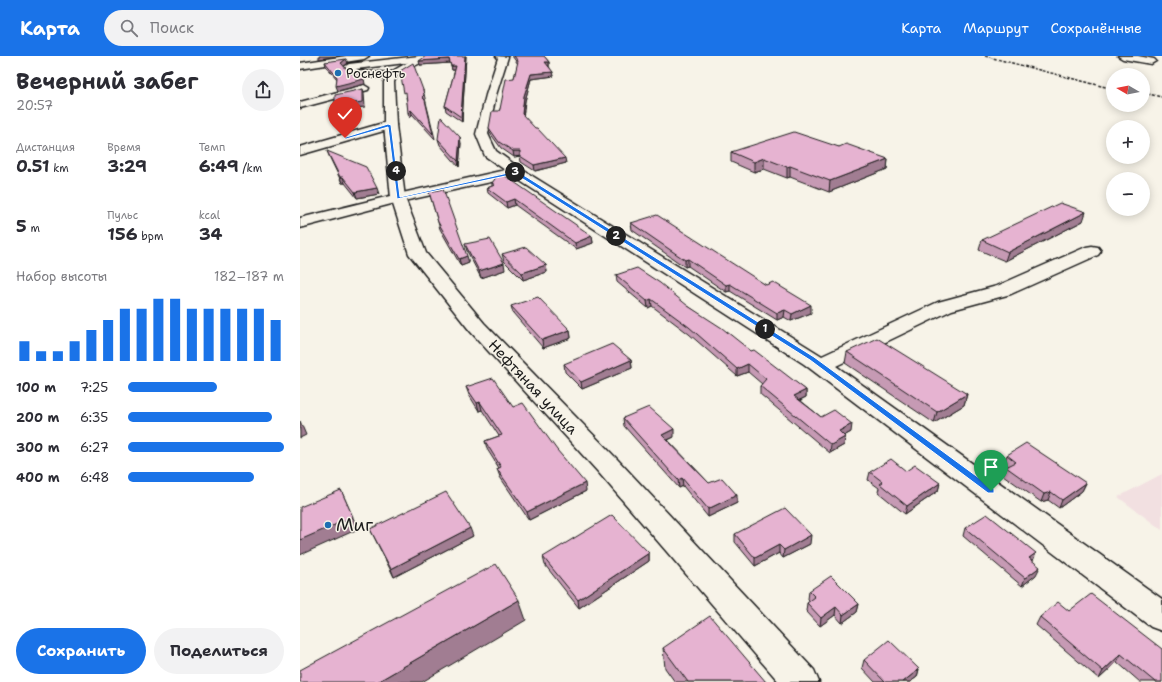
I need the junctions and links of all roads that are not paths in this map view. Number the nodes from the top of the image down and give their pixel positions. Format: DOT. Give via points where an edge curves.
graph roads {
  1 [pos="364,56"];
  2 [pos="501,56"];
  3 [pos="1123,56"];
  4 [pos="422,57"];
  5 [pos="1151,61"];
  6 [pos="300,66"];
  7 [pos="390,79"];
  8 [pos="300,105"];
  9 [pos="390,125"];
  10 [pos="300,151"];
  11 [pos="516,172"];
  12 [pos="398,198"];
  13 [pos="300,223"];
  14 [pos="1092,251"];
  15 [pos="820,365"];
  16 [pos="1162,617"];
  17 [pos="802,682"];
  1 -- 6 [label="street"];
  2 -- 11 [label="street" via="503,57 482,134 490,153"];
  3 -- 5 [label="street"];
  4 -- 7 [label="street"];
  4 -- 7 [label="street" via="349,67 355,74"];
  7 -- 8 [label="street"];
  7 -- 9 [label="street, Нефтяная улица"];
  9 -- 10 [label="street"];
  9 -- 12 [label="street, Нефтяная улица"];
  11 -- 12 [label="street"];
  11 -- 15 [label="street"];
  12 -- 13 [label="street"];
  12 -- 17 [label="street, Нефтяная улица" via="418,254 439,282 477,327 608,466"];
  14 -- 15 [label="street" via="1004,290 945,306"];
  15 -- 16 [label="street"];
}
